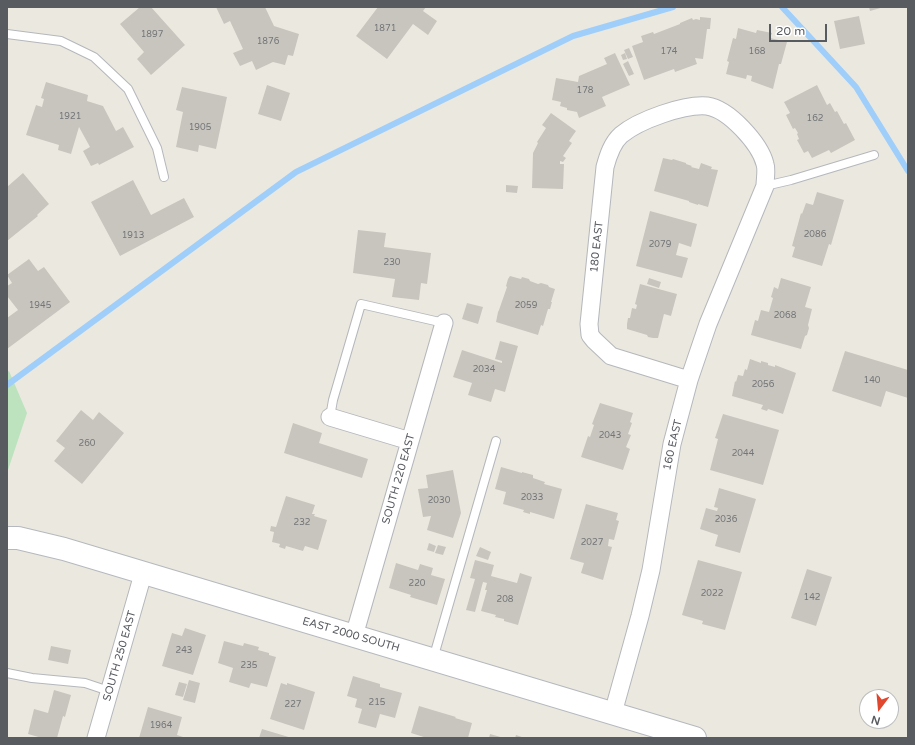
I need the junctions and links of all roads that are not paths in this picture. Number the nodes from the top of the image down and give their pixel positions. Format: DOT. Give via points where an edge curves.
graph roads {
  1 [pos="7,34"];
  2 [pos="874,155"];
  3 [pos="164,177"];
  4 [pos="765,186"];
  5 [pos="444,323"];
  6 [pos="689,380"];
  7 [pos="330,417"];
  8 [pos="496,440"];
  9 [pos="410,441"];
  10 [pos="7,538"];
  11 [pos="143,574"];
  12 [pos="354,636"];
  13 [pos="433,660"];
  14 [pos="7,673"];
  15 [pos="110,691"];
  16 [pos="613,713"];
  17 [pos="96,738"];
  18 [pos="695,738"];
  1 -- 3 [label="lane" via="61,42 94,57 128,89 157,148"];
  2 -- 4 [label="lane"];
  4 -- 6 [label="street, 160 EAST" via="708,324"];
  4 -- 6 [label="street, 180 EAST" via="765,165 755,144 731,118 708,106 689,107 660,115 634,127 620,136 609,152 605,167 590,335 611,356"];
  5 -- 7 [label="lane" via="361,304"];
  5 -- 9 [label="street, SOUTH 220 EAST"];
  6 -- 16 [label="street, 160 EAST" via="672,444 652,570"];
  7 -- 9 [label="street"];
  8 -- 13 [label="lane"];
  9 -- 12 [label="street, SOUTH 220 EAST"];
  10 -- 11 [label="street, EAST 2000 SOUTH" via="18,538 64,549"];
  11 -- 12 [label="street, EAST 2000 SOUTH"];
  11 -- 15 [label="street, SOUTH 250 EAST"];
  12 -- 13 [label="street, EAST 2000 SOUTH"];
  13 -- 16 [label="street, EAST 2000 SOUTH"];
  14 -- 15 [label="lane" via="85,683"];
  15 -- 17 [label="street, SOUTH 250 EAST"];
  16 -- 18 [label="street, EAST 2000 SOUTH"];
}
